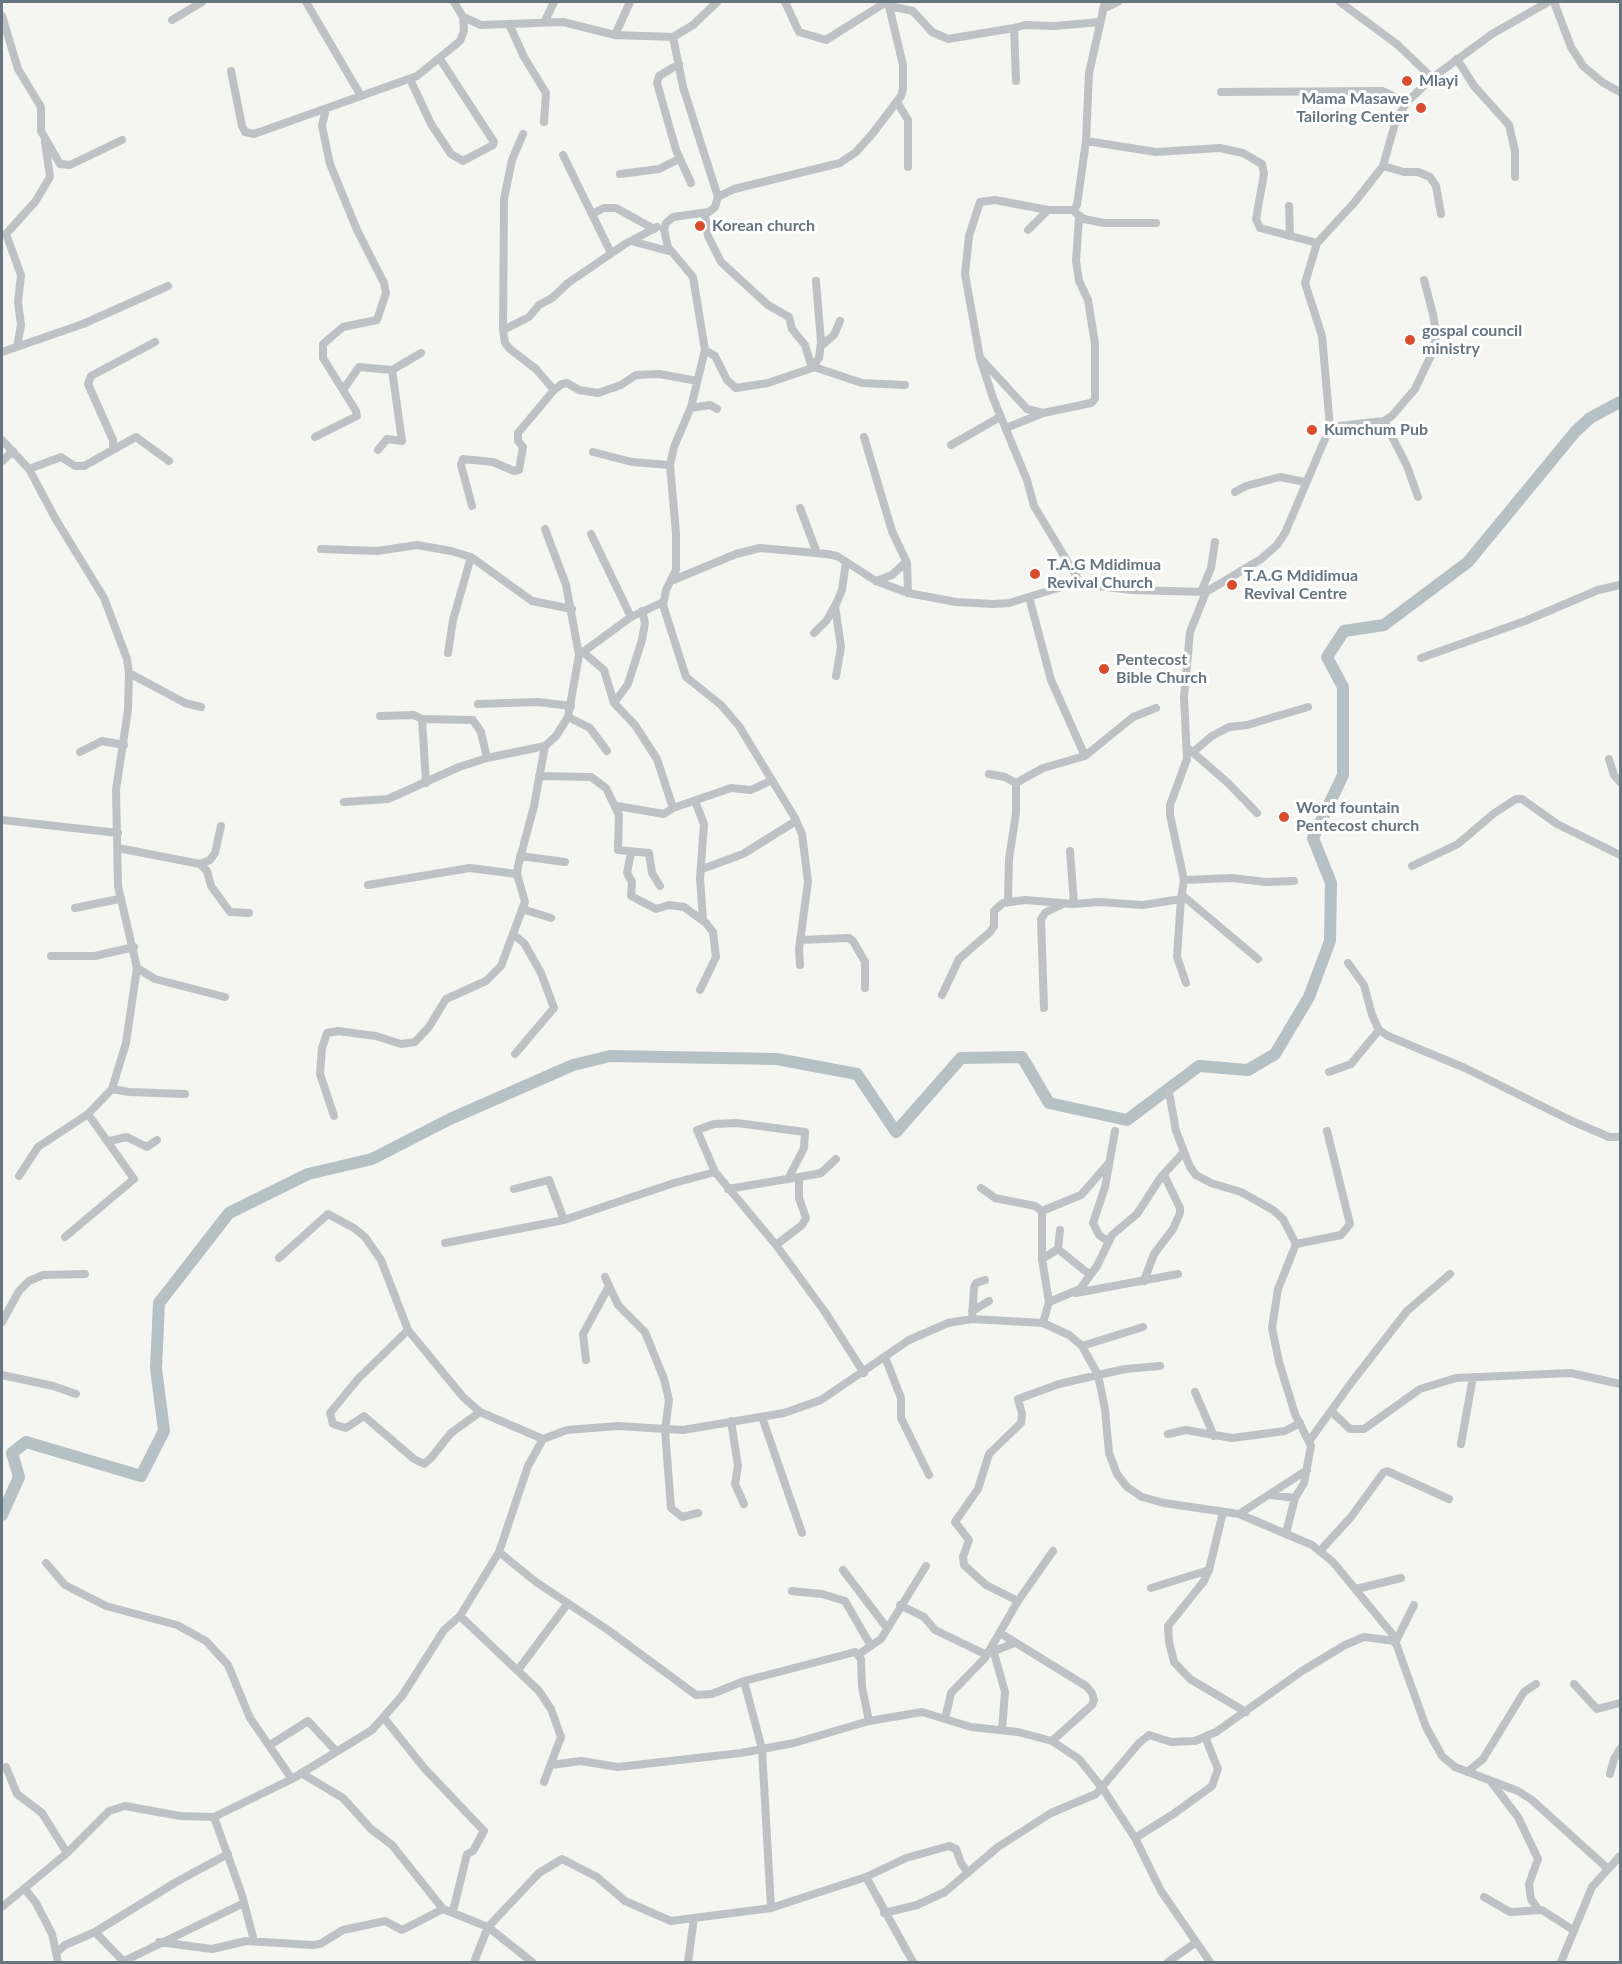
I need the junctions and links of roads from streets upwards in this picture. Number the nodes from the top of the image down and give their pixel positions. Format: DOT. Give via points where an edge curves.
graph roads {
  1 [pos="202,2"];
  2 [pos="306,2"];
  3 [pos="454,2"];
  4 [pos="554,2"];
  5 [pos="630,2"];
  6 [pos="717,2"];
  7 [pos="784,2"];
  8 [pos="1118,2"];
  9 [pos="1340,2"];
  10 [pos="1548,2"];
  11 [pos="1554,2"];
  12 [pos="888,3"];
  13 [pos="1104,5"];
  14 [pos="2,16"];
  15 [pos="463,17"];
  16 [pos="172,20"];
  17 [pos="545,21"];
  18 [pos="1100,22"];
  19 [pos="509,24"];
  20 [pos="1014,28"];
  21 [pos="615,35"];
  22 [pos="673,37"];
  23 [pos="440,59"];
  24 [pos="1457,59"];
  25 [pos="680,64"];
  26 [pos="231,71"];
  27 [pos="1432,78"];
  28 [pos="410,79"];
  29 [pos="1016,81"];
  30 [pos="1221,92"];
  31 [pos="1620,92"];
  32 [pos="361,96"];
  33 [pos="897,102"];
  34 [pos="1407,102"];
  35 [pos="326,109"];
  36 [pos="544,122"];
  37 [pos="523,134"];
  38 [pos="45,138"];
  39 [pos="122,140"];
  40 [pos="1086,141"];
  41 [pos="563,155"];
  42 [pos="680,159"];
  43 [pos="908,166"];
  44 [pos="1383,166"];
  45 [pos="620,174"];
  46 [pos="1515,177"];
  47 [pos="692,183"];
  48 [pos="718,197"];
  49 [pos="1289,206"];
  50 [pos="1048,210"];
  51 [pos="592,214"];
  52 [pos="705,214"];
  53 [pos="1076,214"];
  54 [pos="1441,214"];
  55 [pos="666,223"];
  56 [pos="1156,223"];
  57 [pos="654,229"];
  58 [pos="1028,230"];
  59 [pos="1290,236"];
  60 [pos="631,241"];
  61 [pos="1317,243"];
  62 [pos="672,252"];
  63 [pos="611,253"];
  64 [pos="1424,280"];
  65 [pos="816,281"];
  66 [pos="168,286"];
  67 [pos="840,321"];
  68 [pos="502,330"];
  69 [pos="155,342"];
  70 [pos="820,346"];
  71 [pos="17,347"];
  72 [pos="705,350"];
  73 [pos="2,352"];
  74 [pos="422,353"];
  75 [pos="980,358"];
  76 [pos="813,368"];
  77 [pos="392,370"];
  78 [pos="697,381"];
  79 [pos="905,385"];
  80 [pos="343,390"];
  81 [pos="554,390"];
  82 [pos="691,408"];
  83 [pos="717,409"];
  84 [pos="1043,413"];
  85 [pos="1000,417"];
  86 [pos="1384,420"];
  87 [pos="1330,427"];
  88 [pos="1006,428"];
  89 [pos="315,437"];
  90 [pos="864,437"];
  91 [pos="2,440"];
  92 [pos="951,445"];
  93 [pos="113,448"];
  94 [pos="378,450"];
  95 [pos="13,451"];
  96 [pos="593,452"];
  97 [pos="2,461"];
  98 [pos="169,461"];
  99 [pos="670,465"];
  100 [pos="29,469"];
  101 [pos="1305,482"];
  102 [pos="1235,492"];
  103 [pos="1419,497"];
  104 [pos="472,506"];
  105 [pos="800,508"];
  106 [pos="545,529"];
  107 [pos="591,534"];
  108 [pos="1215,542"];
  109 [pos="321,549"];
  110 [pos="817,553"];
  111 [pos="471,557"];
  112 [pos="846,562"];
  113 [pos="906,562"];
  114 [pos="671,581"];
  115 [pos="876,582"];
  116 [pos="1081,584"];
  117 [pos="1620,585"];
  118 [pos="1204,592"];
  119 [pos="908,593"];
  120 [pos="1029,597"];
  121 [pos="663,602"];
  122 [pos="835,606"];
  123 [pos="572,609"];
  124 [pos="642,611"];
  125 [pos="631,617"];
  126 [pos="814,633"];
  127 [pos="448,653"];
  128 [pos="581,654"];
  129 [pos="1421,658"];
  130 [pos="129,673"];
  131 [pos="836,676"];
  132 [pos="614,702"];
  133 [pos="478,704"];
  134 [pos="570,706"];
  135 [pos="201,707"];
  136 [pos="1308,707"];
  137 [pos="1156,708"];
  138 [pos="380,716"];
  139 [pos="568,717"];
  140 [pos="422,719"];
  141 [pos="124,745"];
  142 [pos="545,746"];
  143 [pos="1191,750"];
  144 [pos="607,751"];
  145 [pos="80,752"];
  146 [pos="1085,756"];
  147 [pos="487,758"];
  148 [pos="1609,759"];
  149 [pos="989,774"];
  150 [pos="539,776"];
  151 [pos="772,780"];
  152 [pos="1620,782"];
  153 [pos="426,783"];
  154 [pos="1016,783"];
  155 [pos="695,801"];
  156 [pos="344,802"];
  157 [pos="616,806"];
  158 [pos="673,808"];
  159 [pos="1257,813"];
  160 [pos="2,820"];
  161 [pos="796,821"];
  162 [pos="221,826"];
  163 [pos="118,833"];
  164 [pos="118,848"];
  165 [pos="1070,851"];
  166 [pos="631,852"];
  167 [pos="1620,855"];
  168 [pos="520,856"];
  169 [pos="565,862"];
  170 [pos="201,864"];
  171 [pos="1412,866"];
  172 [pos="702,869"];
  173 [pos="517,874"];
  174 [pos="1184,880"];
  175 [pos="1294,881"];
  176 [pos="368,885"];
  177 [pos="660,886"];
  178 [pos="1181,897"];
  179 [pos="119,898"];
  180 [pos="1008,901"];
  181 [pos="1063,903"];
  182 [pos="1074,904"];
  183 [pos="75,908"];
  184 [pos="522,909"];
  185 [pos="249,913"];
  186 [pos="550,918"];
  187 [pos="703,920"];
  188 [pos="514,935"];
  189 [pos="800,940"];
  190 [pos="134,947"];
  191 [pos="51,956"];
  192 [pos="1258,959"];
  193 [pos="1348,963"];
  194 [pos="800,965"];
  195 [pos="137,968"];
  196 [pos="1186,984"];
  197 [pos="865,988"];
  198 [pos="700,990"];
  199 [pos="942,995"];
  200 [pos="225,997"];
  201 [pos="1044,1008"];
  202 [pos="1379,1030"];
  203 [pos="516,1054"];
  204 [pos="1329,1072"];
  205 [pos="112,1089"];
  206 [pos="1169,1092"];
  207 [pos="185,1094"];
  208 [pos="88,1114"];
  209 [pos="334,1116"];
  210 [pos="1115,1131"];
  211 [pos="1327,1131"];
  212 [pos="1619,1139"];
  213 [pos="157,1140"];
  214 [pos="109,1141"];
  215 [pos="1184,1152"];
  216 [pos="836,1159"];
  217 [pos="1109,1163"];
  218 [pos="715,1172"];
  219 [pos="1164,1175"];
  220 [pos="19,1176"];
  221 [pos="799,1178"];
  222 [pos="788,1179"];
  223 [pos="514,1188"];
  224 [pos="981,1188"];
  225 [pos="729,1189"];
  226 [pos="1042,1211"];
  227 [pos="564,1220"];
  228 [pos="1060,1230"];
  229 [pos="65,1237"];
  230 [pos="1109,1242"];
  231 [pos="445,1243"];
  232 [pos="1296,1244"];
  233 [pos="776,1245"];
  234 [pos="1058,1249"];
  235 [pos="279,1258"];
  236 [pos="1042,1259"];
  237 [pos="85,1274"];
  238 [pos="1178,1274"];
  239 [pos="1450,1274"];
  240 [pos="1090,1275"];
  241 [pos="605,1277"];
  242 [pos="985,1280"];
  243 [pos="1144,1281"];
  244 [pos="608,1288"];
  245 [pos="1075,1293"];
  246 [pos="989,1301"];
  247 [pos="1049,1302"];
  248 [pos="972,1315"];
  249 [pos="2,1322"];
  250 [pos="1043,1323"];
  251 [pos="1143,1327"];
  252 [pos="408,1330"];
  253 [pos="1082,1346"];
  254 [pos="885,1357"];
  255 [pos="586,1360"];
  256 [pos="1160,1366"];
  257 [pos="864,1373"];
  258 [pos="2,1375"];
  259 [pos="1098,1375"];
  260 [pos="1473,1377"];
  261 [pos="1620,1384"];
  262 [pos="1195,1392"];
  263 [pos="76,1395"];
  264 [pos="480,1412"];
  265 [pos="1332,1412"];
  266 [pos="762,1417"];
  267 [pos="731,1421"];
  268 [pos="1300,1423"];
  269 [pos="665,1430"];
  270 [pos="1168,1434"];
  271 [pos="1214,1436"];
  272 [pos="543,1438"];
  273 [pos="1310,1440"];
  274 [pos="1461,1444"];
  275 [pos="1307,1470"];
  276 [pos="929,1475"];
  277 [pos="1271,1495"];
  278 [pos="1295,1498"];
  279 [pos="1449,1499"];
  280 [pos="744,1504"];
  281 [pos="1222,1512"];
  282 [pos="698,1513"];
  283 [pos="1239,1514"];
  284 [pos="802,1533"];
  285 [pos="1286,1533"];
  286 [pos="1053,1551"];
  287 [pos="1320,1551"];
  288 [pos="499,1552"];
  289 [pos="46,1563"];
  290 [pos="926,1566"];
  291 [pos="843,1570"];
  292 [pos="1209,1570"];
  293 [pos="1401,1578"];
  294 [pos="1150,1588"];
  295 [pos="1356,1589"];
  296 [pos="792,1591"];
  297 [pos="1018,1601"];
  298 [pos="568,1603"];
  299 [pos="900,1605"];
  300 [pos="1414,1605"];
  301 [pos="460,1616"];
  302 [pos="887,1628"];
  303 [pos="1000,1633"];
  304 [pos="1395,1642"];
  305 [pos="1015,1643"];
  306 [pos="871,1646"];
  307 [pos="991,1650"];
  308 [pos="859,1654"];
  309 [pos="518,1670"];
  310 [pos="744,1681"];
  311 [pos="1536,1683"];
  312 [pos="1575,1684"];
  313 [pos="1620,1703"];
  314 [pos="1246,1712"];
  315 [pos="384,1718"];
  316 [pos="945,1719"];
  317 [pos="869,1721"];
  318 [pos="1002,1730"];
  319 [pos="1205,1737"];
  320 [pos="1052,1741"];
  321 [pos="270,1744"];
  322 [pos="762,1749"];
  323 [pos="1620,1749"];
  324 [pos="336,1751"];
  325 [pos="551,1765"];
  326 [pos="6,1767"];
  327 [pos="1467,1772"];
  328 [pos="301,1773"];
  329 [pos="1610,1774"];
  330 [pos="292,1779"];
  331 [pos="1491,1781"];
  332 [pos="544,1782"];
  333 [pos="1103,1789"];
  334 [pos="214,1817"];
  335 [pos="1135,1838"];
  336 [pos="67,1852"];
  337 [pos="228,1854"];
  338 [pos="1620,1856"];
  339 [pos="1607,1868"];
  340 [pos="968,1873"];
  341 [pos="866,1877"];
  342 [pos="25,1888"];
  343 [pos="1484,1897"];
  344 [pos="244,1903"];
  345 [pos="2,1907"];
  346 [pos="771,1908"];
  347 [pos="443,1909"];
  348 [pos="1538,1909"];
  349 [pos="453,1911"];
  350 [pos="884,1913"];
  351 [pos="694,1918"];
  352 [pos="488,1927"];
  353 [pos="1573,1930"];
  354 [pos="95,1932"];
  355 [pos="254,1941"];
  356 [pos="159,1942"];
  357 [pos="1196,1943"];
  358 [pos="56,1953"];
  359 [pos="58,1962"];
  360 [pos="124,1962"];
  361 [pos="474,1962"];
  362 [pos="532,1962"];
  363 [pos="688,1962"];
  364 [pos="913,1962"];
  365 [pos="1167,1962"];
  366 [pos="1210,1962"];
  367 [pos="1561,1962"];
  1 -- 16 [label="street"];
  2 -- 32 [label="street"];
  3 -- 15 [label="street"];
  4 -- 17 [label="street"];
  5 -- 21 [label="street"];
  6 -- 22 [label="street" via="700,20"];
  7 -- 12 [label="street" via="800,32 826,40"];
  8 -- 13 [label="street"];
  9 -- 27 [label="street" via="1398,45"];
  10 -- 24 [label="street" via="1511,21"];
  11 -- 31 [label="street" via="1571,47 1583,66"];
  12 -- 20 [label="street" via="913,11 932,32 948,39"];
  12 -- 33 [label="street" via="904,77"];
  13 -- 18 [label="street"];
  14 -- 38 [label="street" via="18,69 41,107 40,126"];
  15 -- 19 [label="street" via="481,25"];
  15 -- 23 [label="street" via="460,41"];
  17 -- 19 [label="street"];
  17 -- 21 [label="street"];
  18 -- 20 [label="street"];
  18 -- 40 [label="street" via="1089,73"];
  19 -- 36 [label="street" via="546,93"];
  20 -- 29 [label="street"];
  21 -- 22 [label="street"];
  22 -- 25 [label="street"];
  23 -- 28 [label="street"];
  23 -- 28 [label="street" via="493,145 463,161 450,154"];
  24 -- 27 [label="street"];
  24 -- 46 [label="street" via="1474,86 1509,125"];
  25 -- 42 [label="street" via="659,76 657,83"];
  25 -- 48 [label="street" via="683,87"];
  26 -- 35 [label="street" via="242,126 249,135"];
  27 -- 34 [label="street"];
  28 -- 32 [label="street"];
  30 -- 34 [label="street" via="1382,91"];
  32 -- 35 [label="street"];
  33 -- 43 [label="street" via="908,120"];
  33 -- 48 [label="street" via="856,152 840,163 734,189"];
  34 -- 44 [label="street" via="1396,120"];
  35 -- 80 [label="street" via="322,126 330,164 386,293 377,320 343,327 323,344 323,358"];
  37 -- 68 [label="street" via="512,160 504,199"];
  38 -- 39 [label="street" via="65,166"];
  38 -- 71 [label="street" via="50,177 35,202 6,234 21,275"];
  40 -- 53 [label="street"];
  40 -- 59 [label="street" via="1156,152 1213,148 1243,153 1263,167 1257,225"];
  41 -- 51 [label="street"];
  42 -- 45 [label="street" via="655,170"];
  42 -- 47 [label="street"];
  44 -- 54 [label="street" via="1430,177 1436,186"];
  44 -- 61 [label="street"];
  48 -- 52 [label="street" via="715,207"];
  49 -- 59 [label="street"];
  50 -- 53 [label="street"];
  50 -- 58 [label="street"];
  50 -- 75 [label="street" via="995,200 980,202 977,208 965,274"];
  51 -- 57 [label="street" via="616,208"];
  51 -- 63 [label="street"];
  52 -- 55 [label="street" via="680,216"];
  52 -- 76 [label="street" via="708,236 721,262 768,305 789,317"];
  53 -- 56 [label="street" via="1115,224 1149,220"];
  53 -- 84 [label="street" via="1076,261 1092,318 1096,393 1091,403"];
  55 -- 57 [label="street"];
  55 -- 62 [label="street" via="665,237"];
  57 -- 60 [label="street"];
  59 -- 61 [label="street"];
  60 -- 62 [label="street"];
  60 -- 63 [label="street"];
  61 -- 87 [label="street" via="1305,283 1322,336"];
  62 -- 72 [label="street" via="693,277"];
  63 -- 68 [label="street" via="539,305 529,317"];
  64 -- 86 [label="street" via="1435,324 1434,349 1415,389"];
  65 -- 70 [label="street"];
  66 -- 71 [label="street" via="83,324"];
  67 -- 70 [label="street" via="834,335"];
  68 -- 81 [label="street" via="510,349 536,369"];
  69 -- 93 [label="street" via="91,376 88,384"];
  70 -- 76 [label="street"];
  71 -- 73 [label="street"];
  72 -- 76 [label="street" via="715,356 735,388 768,383"];
  72 -- 78 [label="street"];
  74 -- 77 [label="street"];
  75 -- 84 [label="street" via="1027,409"];
  75 -- 85 [label="street"];
  76 -- 79 [label="street" via="862,383"];
  77 -- 80 [label="street" via="359,367"];
  77 -- 94 [label="street" via="402,441 387,440"];
  78 -- 81 [label="street" via="647,374 597,393 567,383"];
  78 -- 82 [label="street"];
  80 -- 89 [label="street" via="356,418"];
  81 -- 104 [label="street" via="518,433 523,447 519,470 463,459 461,465"];
  82 -- 83 [label="street" via="710,405"];
  82 -- 99 [label="street"];
  84 -- 88 [label="street"];
  85 -- 88 [label="street"];
  85 -- 92 [label="street"];
  86 -- 87 [label="street"];
  86 -- 103 [label="street"];
  87 -- 101 [label="street"];
  88 -- 116 [label="street" via="1028,480 1034,506"];
  90 -- 113 [label="street" via="892,531"];
  91 -- 95 [label="street"];
  93 -- 98 [label="street" via="136,437"];
  93 -- 100 [label="street" via="79,467 61,457"];
  95 -- 97 [label="street"];
  95 -- 100 [label="street"];
  96 -- 99 [label="street" via="632,462"];
  99 -- 114 [label="street" via="676,539 676,570"];
  100 -- 130 [label="street" via="104,598"];
  101 -- 102 [label="street" via="1280,477"];
  101 -- 118 [label="street" via="1277,545 1262,559"];
  105 -- 110 [label="street"];
  106 -- 123 [label="street"];
  107 -- 125 [label="street"];
  108 -- 118 [label="street"];
  109 -- 111 [label="street" via="377,551 417,545"];
  110 -- 112 [label="street" via="837,556"];
  110 -- 114 [label="street" via="749,550"];
  111 -- 123 [label="street" via="532,601"];
  111 -- 127 [label="street"];
  112 -- 115 [label="street"];
  112 -- 122 [label="street"];
  113 -- 115 [label="street" via="892,575"];
  113 -- 119 [label="street"];
  114 -- 121 [label="street"];
  115 -- 119 [label="street"];
  116 -- 118 [label="street"];
  116 -- 120 [label="street"];
  117 -- 129 [label="street"];
  118 -- 143 [label="street" via="1190,632 1184,697"];
  119 -- 120 [label="street" via="994,604"];
  120 -- 146 [label="street" via="1051,680"];
  121 -- 124 [label="street"];
  121 -- 151 [label="street" via="686,677 728,712"];
  122 -- 126 [label="street"];
  122 -- 131 [label="street" via="841,648"];
  123 -- 128 [label="street"];
  124 -- 125 [label="street"];
  124 -- 132 [label="street" via="642,640 628,684"];
  125 -- 128 [label="street"];
  128 -- 132 [label="street" via="603,670"];
  128 -- 134 [label="street"];
  130 -- 135 [label="street" via="185,703"];
  130 -- 141 [label="street"];
  132 -- 158 [label="street" via="657,759"];
  133 -- 134 [label="street" via="538,702"];
  134 -- 139 [label="street"];
  136 -- 143 [label="street" via="1229,727"];
  137 -- 146 [label="street" via="1133,717"];
  138 -- 140 [label="street" via="414,715"];
  139 -- 142 [label="street"];
  139 -- 144 [label="street" via="590,728"];
  140 -- 147 [label="street" via="473,720 483,738"];
  140 -- 153 [label="street"];
  141 -- 145 [label="street" via="102,741"];
  141 -- 163 [label="street" via="116,790"];
  142 -- 147 [label="street"];
  142 -- 150 [label="street"];
  143 -- 159 [label="street"];
  143 -- 174 [label="street" via="1172,797 1170,815"];
  146 -- 154 [label="street" via="1044,768"];
  147 -- 153 [label="street"];
  148 -- 152 [label="street"];
  149 -- 154 [label="street"];
  150 -- 157 [label="street" via="591,777 606,788"];
  150 -- 168 [label="street"];
  151 -- 155 [label="street" via="751,790 731,788"];
  151 -- 161 [label="street"];
  153 -- 156 [label="street" via="388,799"];
  154 -- 180 [label="street"];
  155 -- 158 [label="street"];
  155 -- 172 [label="street" via="704,824"];
  157 -- 158 [label="street" via="664,814"];
  157 -- 166 [label="street" via="616,846 621,852"];
  160 -- 163 [label="street"];
  161 -- 172 [label="street" via="743,854"];
  161 -- 189 [label="street" via="808,867"];
  162 -- 170 [label="street" via="215,853"];
  163 -- 164 [label="street"];
  164 -- 170 [label="street"];
  164 -- 179 [label="street"];
  165 -- 182 [label="street"];
  166 -- 177 [label="street" via="649,853 652,873"];
  166 -- 187 [label="street" via="627,873 632,882 631,896 656,909 669,905 684,907"];
  167 -- 171 [label="street" via="1557,824 1522,799 1510,801 1458,844"];
  168 -- 169 [label="street"];
  168 -- 173 [label="street"];
  170 -- 185 [label="street" via="230,912"];
  172 -- 187 [label="street"];
  173 -- 176 [label="street" via="470,868"];
  173 -- 184 [label="street" via="525,902"];
  174 -- 175 [label="street"];
  174 -- 178 [label="street"];
  178 -- 182 [label="street" via="1143,905"];
  178 -- 192 [label="street"];
  178 -- 196 [label="street" via="1177,957"];
  179 -- 183 [label="street"];
  179 -- 190 [label="street"];
  180 -- 181 [label="street"];
  180 -- 199 [label="street" via="996,908 990,932 959,959"];
  181 -- 182 [label="street"];
  181 -- 201 [label="street" via="1041,919"];
  184 -- 186 [label="street"];
  184 -- 188 [label="street"];
  187 -- 198 [label="street" via="713,932 716,957"];
  188 -- 203 [label="street" via="541,973 554,1008"];
  188 -- 209 [label="street" via="495,974 446,999 415,1042 401,1044 376,1036 327,1033 320,1074"];
  189 -- 194 [label="street"];
  189 -- 197 [label="street" via="853,940 865,962"];
  190 -- 191 [label="street" via="95,956"];
  190 -- 195 [label="street"];
  193 -- 202 [label="street" via="1364,985"];
  195 -- 200 [label="street" via="155,979"];
  195 -- 205 [label="street" via="126,1043"];
  202 -- 204 [label="street" via="1351,1064"];
  202 -- 212 [label="street" via="1572,1121"];
  205 -- 207 [label="street"];
  205 -- 208 [label="street"];
  206 -- 215 [label="street"];
  208 -- 214 [label="street"];
  208 -- 220 [label="street" via="38,1147"];
  210 -- 217 [label="street"];
  211 -- 232 [label="street" via="1350,1224 1341,1234"];
  213 -- 214 [label="street" via="147,1147 127,1137"];
  214 -- 229 [label="street" via="134,1179"];
  215 -- 219 [label="street"];
  215 -- 232 [label="street" via="1190,1167 1203,1180 1241,1192 1274,1210"];
  216 -- 221 [label="street" via="821,1173"];
  217 -- 226 [label="street" via="1081,1195"];
  217 -- 230 [label="street" via="1093,1223 1099,1235"];
  218 -- 222 [label="street" via="697,1130 737,1123 805,1132 804,1148"];
  218 -- 225 [label="street"];
  218 -- 227 [label="street"];
  219 -- 230 [label="street" via="1137,1214 1117,1228"];
  219 -- 243 [label="street" via="1180,1213 1154,1254"];
  221 -- 222 [label="street"];
  221 -- 233 [label="street" via="798,1198 806,1218"];
  222 -- 225 [label="street"];
  223 -- 227 [label="street" via="549,1180"];
  224 -- 226 [label="street" via="995,1198"];
  225 -- 233 [label="street"];
  226 -- 236 [label="street"];
  227 -- 231 [label="street"];
  228 -- 234 [label="street"];
  230 -- 240 [label="street"];
  232 -- 268 [label="street" via="1278,1288 1272,1328"];
  233 -- 257 [label="street"];
  234 -- 236 [label="street"];
  234 -- 240 [label="street"];
  235 -- 252 [label="street" via="324,1216 332,1214 373,1246"];
  236 -- 247 [label="street"];
  237 -- 249 [label="street" via="61,1273 29,1281"];
  238 -- 243 [label="street"];
  239 -- 265 [label="street" via="1407,1311"];
  240 -- 245 [label="street"];
  241 -- 244 [label="street"];
  242 -- 248 [label="street" via="975,1283"];
  243 -- 245 [label="street"];
  244 -- 255 [label="street" via="583,1334"];
  244 -- 269 [label="street" via="626,1316 645,1332 664,1379 669,1400"];
  245 -- 247 [label="street"];
  246 -- 248 [label="street"];
  247 -- 250 [label="street"];
  248 -- 250 [label="street"];
  248 -- 254 [label="street" via="909,1340"];
  250 -- 253 [label="street"];
  251 -- 253 [label="street"];
  252 -- 264 [label="street"];
  252 -- 264 [label="street" via="330,1413 333,1424 346,1428 364,1416 424,1464 451,1433"];
  253 -- 259 [label="street"];
  254 -- 257 [label="street"];
  254 -- 276 [label="street" via="902,1398 901,1419"];
  256 -- 259 [label="street"];
  257 -- 266 [label="street" via="821,1400"];
  258 -- 263 [label="street"];
  259 -- 281 [label="street" via="1109,1453 1127,1487 1142,1497 1164,1503"];
  259 -- 297 [label="street" via="1018,1399 1021,1423 989,1454 978,1489 956,1518 956,1524 969,1540 964,1565 986,1585"];
  260 -- 261 [label="street" via="1571,1373"];
  260 -- 265 [label="street" via="1427,1385 1359,1430 1350,1429"];
  260 -- 274 [label="street"];
  262 -- 271 [label="street"];
  264 -- 272 [label="street"];
  265 -- 273 [label="street"];
  266 -- 267 [label="street"];
  266 -- 284 [label="street"];
  267 -- 269 [label="street"];
  267 -- 280 [label="street" via="738,1466 735,1485"];
  268 -- 271 [label="street" via="1285,1431 1232,1438"];
  268 -- 273 [label="street"];
  269 -- 272 [label="street" via="618,1426 567,1430"];
  269 -- 282 [label="street" via="671,1508 682,1517"];
  270 -- 271 [label="street" via="1186,1430"];
  272 -- 288 [label="street" via="528,1466"];
  273 -- 275 [label="street"];
  275 -- 277 [label="street"];
  275 -- 278 [label="street"];
  277 -- 278 [label="street"];
  277 -- 283 [label="street"];
  278 -- 285 [label="street"];
  279 -- 287 [label="street" via="1383,1473"];
  281 -- 283 [label="street"];
  281 -- 292 [label="street"];
  283 -- 285 [label="street"];
  285 -- 287 [label="street"];
  286 -- 297 [label="street"];
  287 -- 295 [label="street"];
  288 -- 298 [label="street"];
  288 -- 301 [label="street"];
  289 -- 321 [label="street" via="65,1585 106,1606 177,1626 206,1641 228,1665 250,1718"];
  290 -- 299 [label="street"];
  291 -- 302 [label="street"];
  292 -- 294 [label="street"];
  292 -- 314 [label="street" via="1168,1626 1174,1662 1190,1679"];
  293 -- 295 [label="street"];
  295 -- 304 [label="street"];
  296 -- 306 [label="street" via="845,1601"];
  297 -- 303 [label="street"];
  298 -- 309 [label="street"];
  298 -- 310 [label="street" via="696,1695 712,1694"];
  299 -- 302 [label="street"];
  299 -- 307 [label="street" via="924,1617 935,1630"];
  300 -- 304 [label="street"];
  301 -- 309 [label="street"];
  301 -- 315 [label="street" via="444,1630 425,1664"];
  302 -- 306 [label="street"];
  303 -- 305 [label="street"];
  303 -- 307 [label="street"];
  304 -- 314 [label="street" via="1364,1637 1345,1645"];
  304 -- 327 [label="street" via="1433,1743 1442,1755"];
  305 -- 307 [label="street"];
  305 -- 320 [label="street" via="1092,1693 1092,1706"];
  306 -- 308 [label="street"];
  307 -- 316 [label="street" via="951,1693"];
  307 -- 318 [label="street" via="1005,1692"];
  308 -- 310 [label="street" via="839,1655"];
  308 -- 317 [label="street"];
  309 -- 325 [label="street" via="539,1691 558,1725 561,1737"];
  310 -- 322 [label="street"];
  311 -- 327 [label="street" via="1524,1692 1483,1759"];
  312 -- 313 [label="street" via="1597,1709"];
  314 -- 319 [label="street"];
  315 -- 324 [label="street" via="358,1740"];
  315 -- 349 [label="street" via="425,1769 484,1831 467,1854"];
  316 -- 317 [label="street" via="922,1712"];
  316 -- 318 [label="street"];
  317 -- 322 [label="street"];
  318 -- 320 [label="street"];
  319 -- 333 [label="street" via="1171,1742 1149,1735"];
  319 -- 335 [label="street" via="1218,1769 1212,1786"];
  320 -- 333 [label="street" via="1079,1759"];
  321 -- 324 [label="street" via="308,1721"];
  321 -- 330 [label="street"];
  322 -- 325 [label="street" via="638,1766 611,1767 581,1761"];
  322 -- 346 [label="street"];
  323 -- 329 [label="street"];
  324 -- 328 [label="street"];
  325 -- 332 [label="street"];
  326 -- 336 [label="street" via="17,1794 42,1813"];
  327 -- 331 [label="street"];
  328 -- 330 [label="street"];
  328 -- 347 [label="street" via="343,1798 370,1829 392,1845"];
  330 -- 334 [label="street"];
  331 -- 339 [label="street" via="1532,1800"];
  331 -- 348 [label="street" via="1518,1818 1538,1859 1529,1884 1531,1899"];
  333 -- 335 [label="street"];
  333 -- 340 [label="street" via="1051,1813 998,1847"];
  334 -- 336 [label="street" via="117,1807 108,1811"];
  334 -- 337 [label="street"];
  335 -- 357 [label="street" via="1161,1891"];
  336 -- 342 [label="street"];
  337 -- 344 [label="street"];
  337 -- 354 [label="street"];
  338 -- 339 [label="street"];
  339 -- 353 [label="street" via="1592,1887"];
  340 -- 341 [label="street" via="956,1849 949,1846"];
  340 -- 350 [label="street" via="945,1892"];
  341 -- 346 [label="street"];
  341 -- 350 [label="street"];
  342 -- 345 [label="street"];
  342 -- 358 [label="street" via="45,1920"];
  343 -- 348 [label="street" via="1510,1912"];
  344 -- 355 [label="street"];
  344 -- 356 [label="street"];
  346 -- 351 [label="street"];
  347 -- 349 [label="street"];
  347 -- 355 [label="street" via="402,1930 385,1921 344,1930 320,1944"];
  348 -- 353 [label="street"];
  349 -- 352 [label="street"];
  350 -- 364 [label="street"];
  351 -- 352 [label="street" via="671,1921 640,1909 613,1894 597,1877 562,1859 539,1873"];
  351 -- 363 [label="street"];
  352 -- 361 [label="street"];
  352 -- 362 [label="street"];
  353 -- 367 [label="street"];
  354 -- 358 [label="street"];
  354 -- 360 [label="street"];
  355 -- 356 [label="street" via="212,1948"];
  356 -- 360 [label="street"];
  357 -- 365 [label="street"];
  357 -- 366 [label="street"];
  358 -- 359 [label="street"];
}
